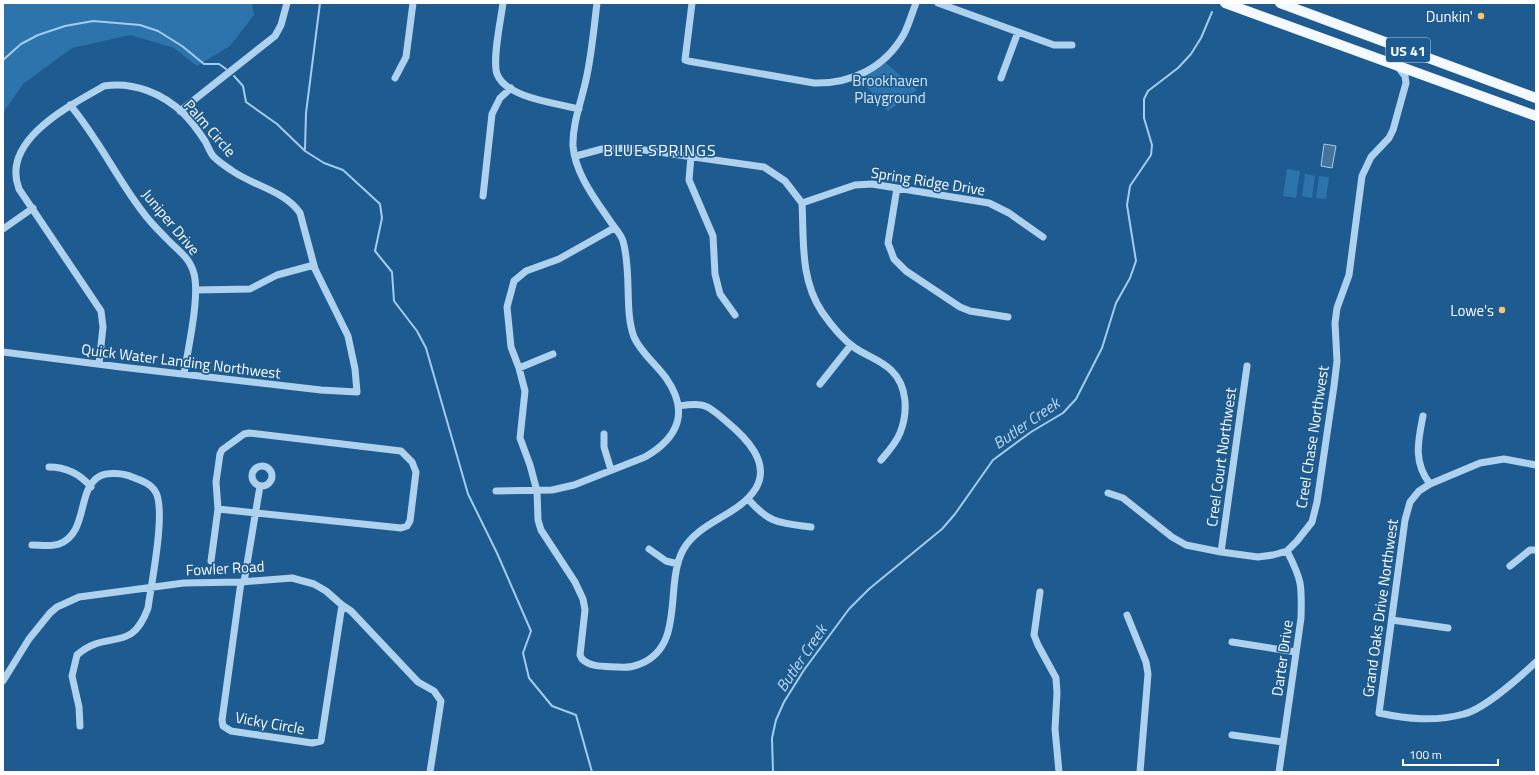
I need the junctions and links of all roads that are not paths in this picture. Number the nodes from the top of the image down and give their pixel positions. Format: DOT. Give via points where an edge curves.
graph roads {
  1 [pos="287,3"];
  2 [pos="414,3"];
  3 [pos="503,3"];
  4 [pos="597,3"];
  5 [pos="692,3"];
  6 [pos="916,3"];
  7 [pos="938,3"];
  8 [pos="1225,3"];
  9 [pos="1280,3"];
  10 [pos="1018,32"];
  11 [pos="1072,45"];
  12 [pos="1398,66"];
  13 [pos="395,78"];
  14 [pos="1001,78"];
  15 [pos="511,88"];
  16 [pos="1536,98"];
  17 [pos="70,105"];
  18 [pos="580,109"];
  19 [pos="180,111"];
  20 [pos="1536,116"];
  21 [pos="576,156"];
  22 [pos="691,156"];
  23 [pos="897,188"];
  24 [pos="483,196"];
  25 [pos="802,203"];
  26 [pos="33,208"];
  27 [pos="614,228"];
  28 [pos="3,229"];
  29 [pos="1043,237"];
  30 [pos="314,265"];
  31 [pos="196,290"];
  32 [pos="735,315"];
  33 [pos="1008,317"];
  34 [pos="851,345"];
  35 [pos="3,352"];
  36 [pos="553,354"];
  37 [pos="98,364"];
  38 [pos="1247,366"];
  39 [pos="520,368"];
  40 [pos="184,374"];
  41 [pos="820,384"];
  42 [pos="357,392"];
  43 [pos="678,406"];
  44 [pos="1423,416"];
  45 [pos="604,434"];
  46 [pos="882,460"];
  47 [pos="1536,465"];
  48 [pos="50,467"];
  49 [pos="611,470"];
  50 [pos="1430,484"];
  51 [pos="260,486"];
  52 [pos="91,487"];
  53 [pos="496,491"];
  54 [pos="537,491"];
  55 [pos="1108,493"];
  56 [pos="749,500"];
  57 [pos="218,509"];
  58 [pos="255,513"];
  59 [pos="811,527"];
  60 [pos="32,545"];
  61 [pos="648,549"];
  62 [pos="1536,550"];
  63 [pos="1287,551"];
  64 [pos="1220,552"];
  65 [pos="211,561"];
  66 [pos="678,564"];
  67 [pos="1510,566"];
  68 [pos="242,582"];
  69 [pos="150,587"];
  70 [pos="1040,592"];
  71 [pos="342,605"];
  72 [pos="1127,615"];
  73 [pos="1392,620"];
  74 [pos="1448,628"];
  75 [pos="1232,642"];
  76 [pos="1296,652"];
  77 [pos="1536,662"];
  78 [pos="3,681"];
  79 [pos="80,726"];
  80 [pos="1232,734"];
  81 [pos="1284,742"];
  82 [pos="430,772"];
  83 [pos="1060,772"];
  84 [pos="1140,772"];
  85 [pos="1279,772"];
  1 -- 19 [label="street" via="276,36"];
  2 -- 13 [label="street" via="406,57"];
  3 -- 15 [label="street" via="496,53 497,73 505,86"];
  4 -- 18 [label="street"];
  5 -- 6 [label="street" via="685,60 688,62 827,83 861,75 883,60 903,35"];
  7 -- 10 [label="street"];
  8 -- 12 [label="main road, US 41"];
  9 -- 16 [label="main road, US 41"];
  10 -- 11 [label="street" via="1054,45"];
  10 -- 14 [label="street"];
  12 -- 20 [label="main road, US 41"];
  12 -- 63 [label="street, Creel Chase Northwest" via="1405,76 1406,83 1389,138 1371,157 1362,176 1350,275 1337,308 1337,361 1317,502 1312,522"];
  15 -- 18 [label="street" via="528,96"];
  15 -- 24 [label="street" via="500,98 492,114"];
  17 -- 19 [label="street, Palm Circle" via="104,86 112,85 148,89"];
  17 -- 26 [label="street, Palm Circle" via="37,130 27,143 18,164 17,183"];
  17 -- 31 [label="street, Juniper Drive" via="88,126 142,212 183,253 194,274"];
  18 -- 21 [label="street" via="573,146"];
  19 -- 30 [label="street, Palm Circle" via="205,141 213,156 244,179 288,199 296,207 300,213"];
  21 -- 22 [label="street" via="602,149 630,148"];
  21 -- 27 [label="street" via="581,175"];
  22 -- 25 [label="street" via="764,167 785,181"];
  22 -- 32 [label="street" via="689,180 713,236 715,274 720,294"];
  23 -- 25 [label="street, Spring Ridge Drive" via="855,184"];
  23 -- 29 [label="street, Spring Ridge Drive" via="989,203 1009,213"];
  23 -- 33 [label="street" via="888,243 894,259 906,271 960,307"];
  25 -- 34 [label="street" via="803,259 814,295 822,312"];
  26 -- 28 [label="street"];
  26 -- 37 [label="street, Palm Circle" via="101,311 104,327"];
  27 -- 39 [label="street" via="559,258 526,271 514,281 507,307 511,347"];
  27 -- 43 [label="street" via="622,240 628,265 630,320 634,337 666,377"];
  30 -- 31 [label="street" via="277,274 250,289"];
  30 -- 42 [label="street, Palm Circle" via="348,336"];
  31 -- 40 [label="street, Juniper Drive"];
  34 -- 41 [label="street"];
  34 -- 46 [label="street" via="892,371 901,384 905,400 903,424 900,434"];
  35 -- 37 [label="street, Quick Water Landing Northwest"];
  36 -- 39 [label="street"];
  37 -- 40 [label="street, Quick Water Landing Northwest"];
  38 -- 64 [label="street, Creel Court Northwest"];
  39 -- 54 [label="street" via="525,391 520,438"];
  40 -- 42 [label="street, Quick Water Landing Northwest"];
  43 -- 49 [label="street" via="675,429 663,446 645,457"];
  43 -- 56 [label="street" via="706,406 731,425 752,446 759,462 760,474"];
  44 -- 50 [label="street" via="1417,447 1418,457 1423,475"];
  45 -- 49 [label="street" via="604,448"];
  47 -- 50 [label="street, Grand Oaks Drive Northwest" via="1504,459 1480,463"];
  48 -- 52 [label="street" via="58,467 77,474"];
  49 -- 54 [label="street" via="574,485"];
  50 -- 73 [label="street, Grand Oaks Drive Northwest" via="1419,490 1410,502 1405,520"];
  51 -- 58 [label="street"];
  52 -- 60 [label="street" via="85,499 81,520 67,540 58,545"];
  52 -- 69 [label="street" via="100,476 129,475 145,482 155,491 160,509 155,564"];
  53 -- 54 [label="street"];
  54 -- 66 [label="street" via="541,530 575,582 583,599 580,655 585,662 597,666 626,668 645,662 659,650 668,629"];
  55 -- 64 [label="street" via="1123,498 1186,545"];
  56 -- 59 [label="street" via="765,516 776,522"];
  56 -- 66 [label="street" via="690,540"];
  57 -- 58 [label="street"];
  57 -- 58 [label="street" via="216,482 220,454 244,434 401,451 415,467 410,521 407,526 401,528"];
  57 -- 65 [label="street"];
  58 -- 68 [label="street"];
  61 -- 66 [label="street" via="662,560"];
  62 -- 67 [label="street" via="1530,550"];
  63 -- 64 [label="street" via="1258,557"];
  63 -- 76 [label="street, Darter Drive" via="1299,574 1302,592"];
  68 -- 69 [label="street, Fowler Road" via="184,583"];
  68 -- 71 [label="street, Fowler Road" via="292,578 314,584"];
  68 -- 71 [label="street, Vicky Circle" via="222,720 223,726 231,731 312,743 321,741"];
  69 -- 78 [label="street, Fowler Road" via="79,596 57,607 29,639"];
  69 -- 79 [label="street" via="148,608 135,632 125,638 96,642 77,655 72,676 79,707"];
  70 -- 83 [label="street" via="1034,635 1056,678 1055,729"];
  71 -- 82 [label="street, Fowler Road" via="352,610 418,682 434,691 441,701"];
  72 -- 84 [label="street" via="1146,662 1148,674"];
  73 -- 74 [label="street"];
  73 -- 77 [label="street, Grand Oaks Drive Northwest" via="1379,713 1427,720 1465,714 1496,696"];
  75 -- 76 [label="street"];
  76 -- 81 [label="street, Darter Drive"];
  80 -- 81 [label="street"];
  81 -- 85 [label="street, Darter Drive"];
}
